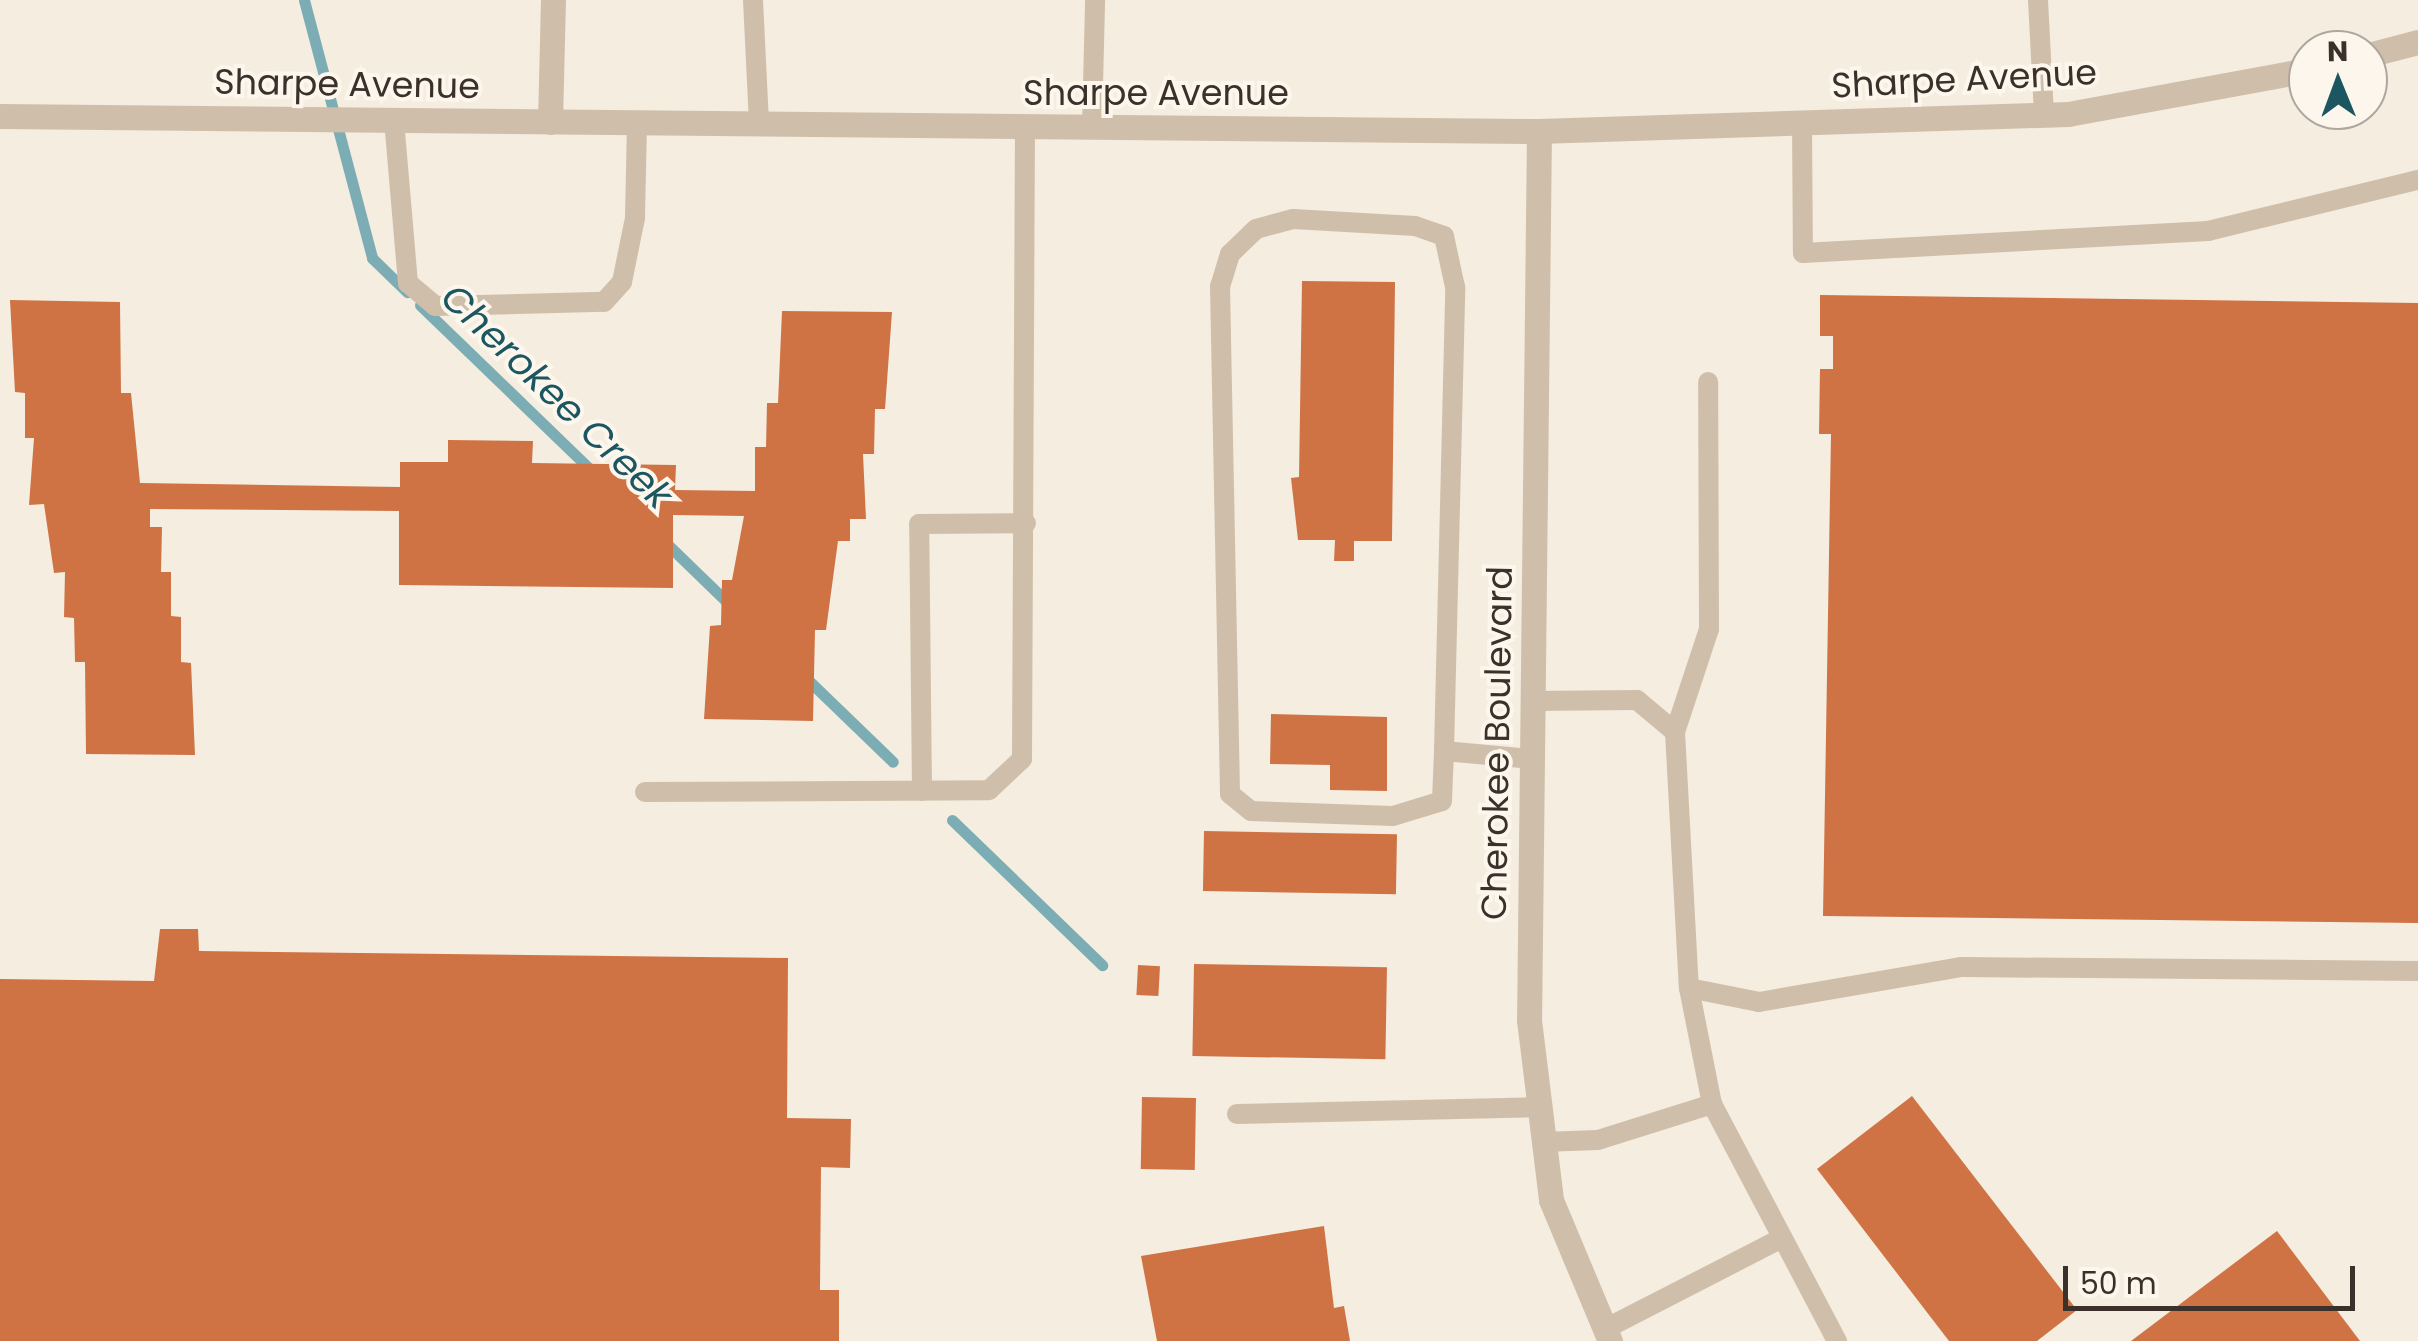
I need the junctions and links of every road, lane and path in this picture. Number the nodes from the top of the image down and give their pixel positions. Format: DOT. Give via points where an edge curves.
graph roads {
  1 [pos="553,0"];
  2 [pos="753,0"];
  3 [pos="1095,0"];
  4 [pos="2038,0"];
  5 [pos="2418,42"];
  6 [pos="2388,50"];
  7 [pos="2288,73"];
  8 [pos="2044,115"];
  9 [pos="0,116"];
  10 [pos="394,120"];
  11 [pos="550,122"];
  12 [pos="1802,122"];
  13 [pos="637,123"];
  14 [pos="759,124"];
  15 [pos="1025,126"];
  16 [pos="1092,126"];
  17 [pos="1538,131"];
  18 [pos="2418,180"];
  19 [pos="1708,382"];
  20 [pos="1026,523"];
  21 [pos="1532,701"];
  22 [pos="1675,732"];
  23 [pos="1444,751"];
  24 [pos="1532,759"];
  25 [pos="922,791"];
  26 [pos="644,792"];
  27 [pos="2418,971"];
  28 [pos="1689,988"];
  29 [pos="1712,1104"];
  30 [pos="1537,1106"];
  31 [pos="1237,1114"];
  32 [pos="1542,1142"];
  33 [pos="1778,1240"];
  34 [pos="1608,1335"];
  35 [pos="1837,1341"];
  1 -- 11 [label="street"];
  2 -- 14 [label="lane"];
  3 -- 16 [label="lane"];
  4 -- 8 [label="lane"];
  5 -- 6 [label="street"];
  7 -- 8 [label="street, Sharpe Avenue"];
  8 -- 12 [label="street, Sharpe Avenue"];
  9 -- 10 [label="street, Sharpe Avenue"];
  10 -- 11 [label="street, Sharpe Avenue"];
  10 -- 13 [label="lane" via="408,283 435,306 604,302 622,282 634,218"];
  11 -- 13 [label="street, Sharpe Avenue"];
  12 -- 17 [label="street, Sharpe Avenue"];
  12 -- 18 [label="lane" via="1803,253 2208,231"];
  13 -- 14 [label="street, Sharpe Avenue"];
  14 -- 15 [label="street, Sharpe Avenue"];
  15 -- 16 [label="street, Sharpe Avenue"];
  15 -- 20 [label="lane"];
  16 -- 17 [label="street, Sharpe Avenue"];
  17 -- 21 [label="street, Cherokee Boulevard"];
  19 -- 22 [label="lane" via="1709,629"];
  20 -- 25 [label="lane" via="1022,759 989,790"];
  20 -- 25 [label="lane" via="919,524"];
  21 -- 22 [label="lane" via="1637,700"];
  21 -- 24 [label="street, Cherokee Boulevard"];
  22 -- 28 [label="lane"];
  23 -- 23 [label="lane" via="1442,801 1425,810 1250,810 1230,794 1220,286 1230,254 1256,229 1293,219 1415,226 1444,236 1455,287"];
  23 -- 24 [label="lane"];
  24 -- 30 [label="street, Cherokee Boulevard"];
  25 -- 26 [label="lane"];
  27 -- 28 [label="lane" via="1962,967 1759,1002"];
  28 -- 29 [label="lane"];
  29 -- 32 [label="lane" via="1598,1140"];
  29 -- 33 [label="lane"];
  30 -- 31 [label="lane"];
  30 -- 32 [label="street, Cherokee Boulevard"];
  32 -- 34 [label="street, Cherokee Boulevard" via="1551,1200"];
  33 -- 34 [label="lane"];
  33 -- 35 [label="lane"];
}
